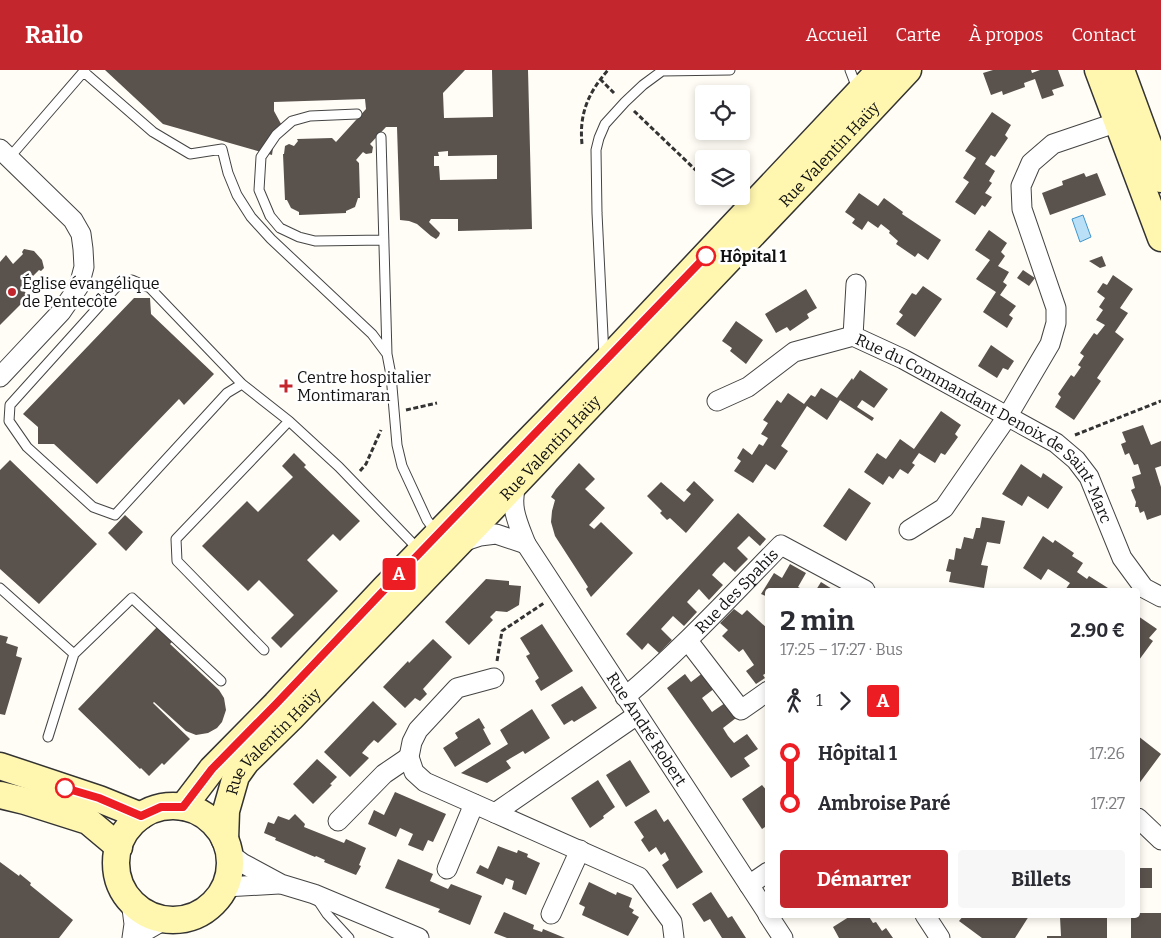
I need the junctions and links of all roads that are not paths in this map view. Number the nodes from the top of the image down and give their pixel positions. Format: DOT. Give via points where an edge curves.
graph roads {
  1 [pos="730,70"];
  2 [pos="894,70"];
  3 [pos="1098,70"];
  4 [pos="1121,70"];
  5 [pos="85,71"];
  6 [pos="855,81"];
  7 [pos="357,114"];
  8 [pos="1118,122"];
  9 [pos="381,137"];
  10 [pos="4,153"];
  11 [pos="1161,179"];
  12 [pos="1161,238"];
  13 [pos="384,240"];
  14 [pos="856,284"];
  15 [pos="852,336"];
  16 [pos="387,354"];
  17 [pos="605,362"];
  18 [pos="0,377"];
  19 [pos="242,384"];
  20 [pos="717,402"];
  21 [pos="1007,417"];
  22 [pos="289,421"];
  23 [pos="517,481"];
  24 [pos="909,530"];
  25 [pos="526,544"];
  26 [pos="435,550"];
  27 [pos="0,588"];
  28 [pos="861,588"];
  29 [pos="1161,597"];
  30 [pos="403,600"];
  31 [pos="688,641"];
  32 [pos="264,650"];
  33 [pos="74,654"];
  34 [pos="494,678"];
  35 [pos="221,681"];
  36 [pos="765,693"];
  37 [pos="625,697"];
  38 [pos="637,714"];
  39 [pos="48,737"];
  40 [pos="409,757"];
  41 [pos="0,766"];
  42 [pos="0,795"];
  43 [pos="474,804"];
  44 [pos="183,807"];
  45 [pos="495,813"];
  46 [pos="141,816"];
  47 [pos="1140,820"];
  48 [pos="338,821"];
  49 [pos="1161,840"];
  50 [pos="118,847"];
  51 [pos="228,847"];
  52 [pos="580,850"];
  53 [pos="447,869"];
  54 [pos="765,874"];
  55 [pos="281,884"];
  56 [pos="748,885"];
  57 [pos="225,887"];
  58 [pos="314,894"];
  59 [pos="131,901"];
  60 [pos="765,910"];
  61 [pos="551,914"];
  62 [pos="770,918"];
  63 [pos="927,918"];
  64 [pos="166,919"];
  65 [pos="133,938"];
  66 [pos="349,938"];
  67 [pos="419,938"];
  68 [pos="674,938"];
  69 [pos="783,938"];
  70 [pos="940,938"];
  1 -- 17 [label="lane" via="662,71 625,102 605,124 599,138 596,150 597,212"];
  2 -- 6 [label="street, Rue Valentin Haüy"];
  2 -- 23 [label="street, Rue Valentin Haüy" via="834,150"];
  3 -- 8 [label="street"];
  4 -- 11 [label="street"];
  5 -- 10 [label="lane"];
  5 -- 16 [label="lane" via="153,132 190,154 222,149 237,195 251,217 270,239 372,334"];
  6 -- 17 [label="street, Rue Valentin Haüy"];
  7 -- 13 [label="lane" via="310,116 292,121 276,135 262,157 259,190 270,216 280,228 299,236 315,240"];
  8 -- 12 [label="street"];
  8 -- 21 [label="street" via="1053,144 1031,163 1020,186 1022,208 1056,308 1056,323 1050,344"];
  9 -- 13 [label="lane"];
  10 -- 18 [label="street" via="73,220 81,234 84,267 79,286 61,312"];
  13 -- 16 [label="lane"];
  14 -- 15 [label="street"];
  15 -- 20 [label="street, Rue du Commandant Denoix de Saint-Marc" via="794,352 748,387"];
  15 -- 21 [label="street, Rue du Commandant Denoix de Saint-Marc" via="903,359"];
  16 -- 26 [label="lane" via="402,466 427,520"];
  17 -- 26 [label="street, Rue Valentin Haüy"];
  19 -- 19 [label="lane" via="228,393 115,515 93,507 27,447 9,422 10,405 119,284 132,280 150,288"];
  19 -- 22 [label="lane"];
  21 -- 24 [label="street" via="944,508"];
  21 -- 29 [label="street, Rue du Commandant Denoix de Saint-Marc" via="1056,443 1076,460 1089,477 1122,558 1144,588"];
  22 -- 26 [label="lane"];
  22 -- 32 [label="lane" via="176,539 178,562"];
  23 -- 25 [label="street, Rue André Robert" via="512,501 514,515"];
  23 -- 26 [label="street, Rue Valentin Haüy"];
  25 -- 26 [label="street" via="496,534"];
  25 -- 37 [label="street, Rue André Robert"];
  26 -- 30 [label="street, Rue Valentin Haüy"];
  26 -- 30 [label="lane" via="409,583"];
  26 -- 44 [label="street, Rue Valentin Haüy" via="212,769"];
  27 -- 33 [label="lane"];
  28 -- 31 [label="street, Rue des Spahis" via="781,545"];
  30 -- 51 [label="street, Rue Valentin Haüy" via="236,776 226,811"];
  31 -- 36 [label="street, Rue des Spahis" via="741,710"];
  31 -- 37 [label="street, Rue des Spahis"];
  33 -- 35 [label="lane" via="132,598"];
  33 -- 39 [label="lane"];
  34 -- 40 [label="street" via="457,688 418,730"];
  37 -- 38 [label="street, Rue André Robert"];
  38 -- 45 [label="street"];
  38 -- 56 [label="street, Rue André Robert"];
  40 -- 43 [label="street" via="414,772 425,782"];
  40 -- 48 [label="street" via="384,774"];
  41 -- 46 [label="street" via="99,798"];
  42 -- 50 [label="street" via="88,821"];
  43 -- 45 [label="street"];
  43 -- 53 [label="street"];
  44 -- 46 [label="street" via="161,807"];
  44 -- 51 [label="street" via="200,813 215,824"];
  45 -- 52 [label="street"];
  46 -- 50 [label="street" via="130,825"];
  47 -- 49 [label="street"];
  50 -- 59 [label="street" via="116,864 120,882"];
  51 -- 55 [label="street" via="242,863"];
  51 -- 57 [label="street" via="230,871"];
  52 -- 61 [label="street"];
  52 -- 68 [label="street" via="639,877 672,922"];
  54 -- 56 [label="street"];
  55 -- 57 [label="street"];
  55 -- 58 [label="street"];
  56 -- 60 [label="street, Rue André Robert"];
  57 -- 64 [label="street" via="215,902 201,913 184,919"];
  58 -- 66 [label="lane"];
  58 -- 67 [label="street"];
  59 -- 64 [label="street" via="141,910"];
  59 -- 65 [label="street"];
  62 -- 69 [label="street, Rue André Robert"];
  63 -- 70 [label="street"];
  64 -- 65 [label="street"];
}
